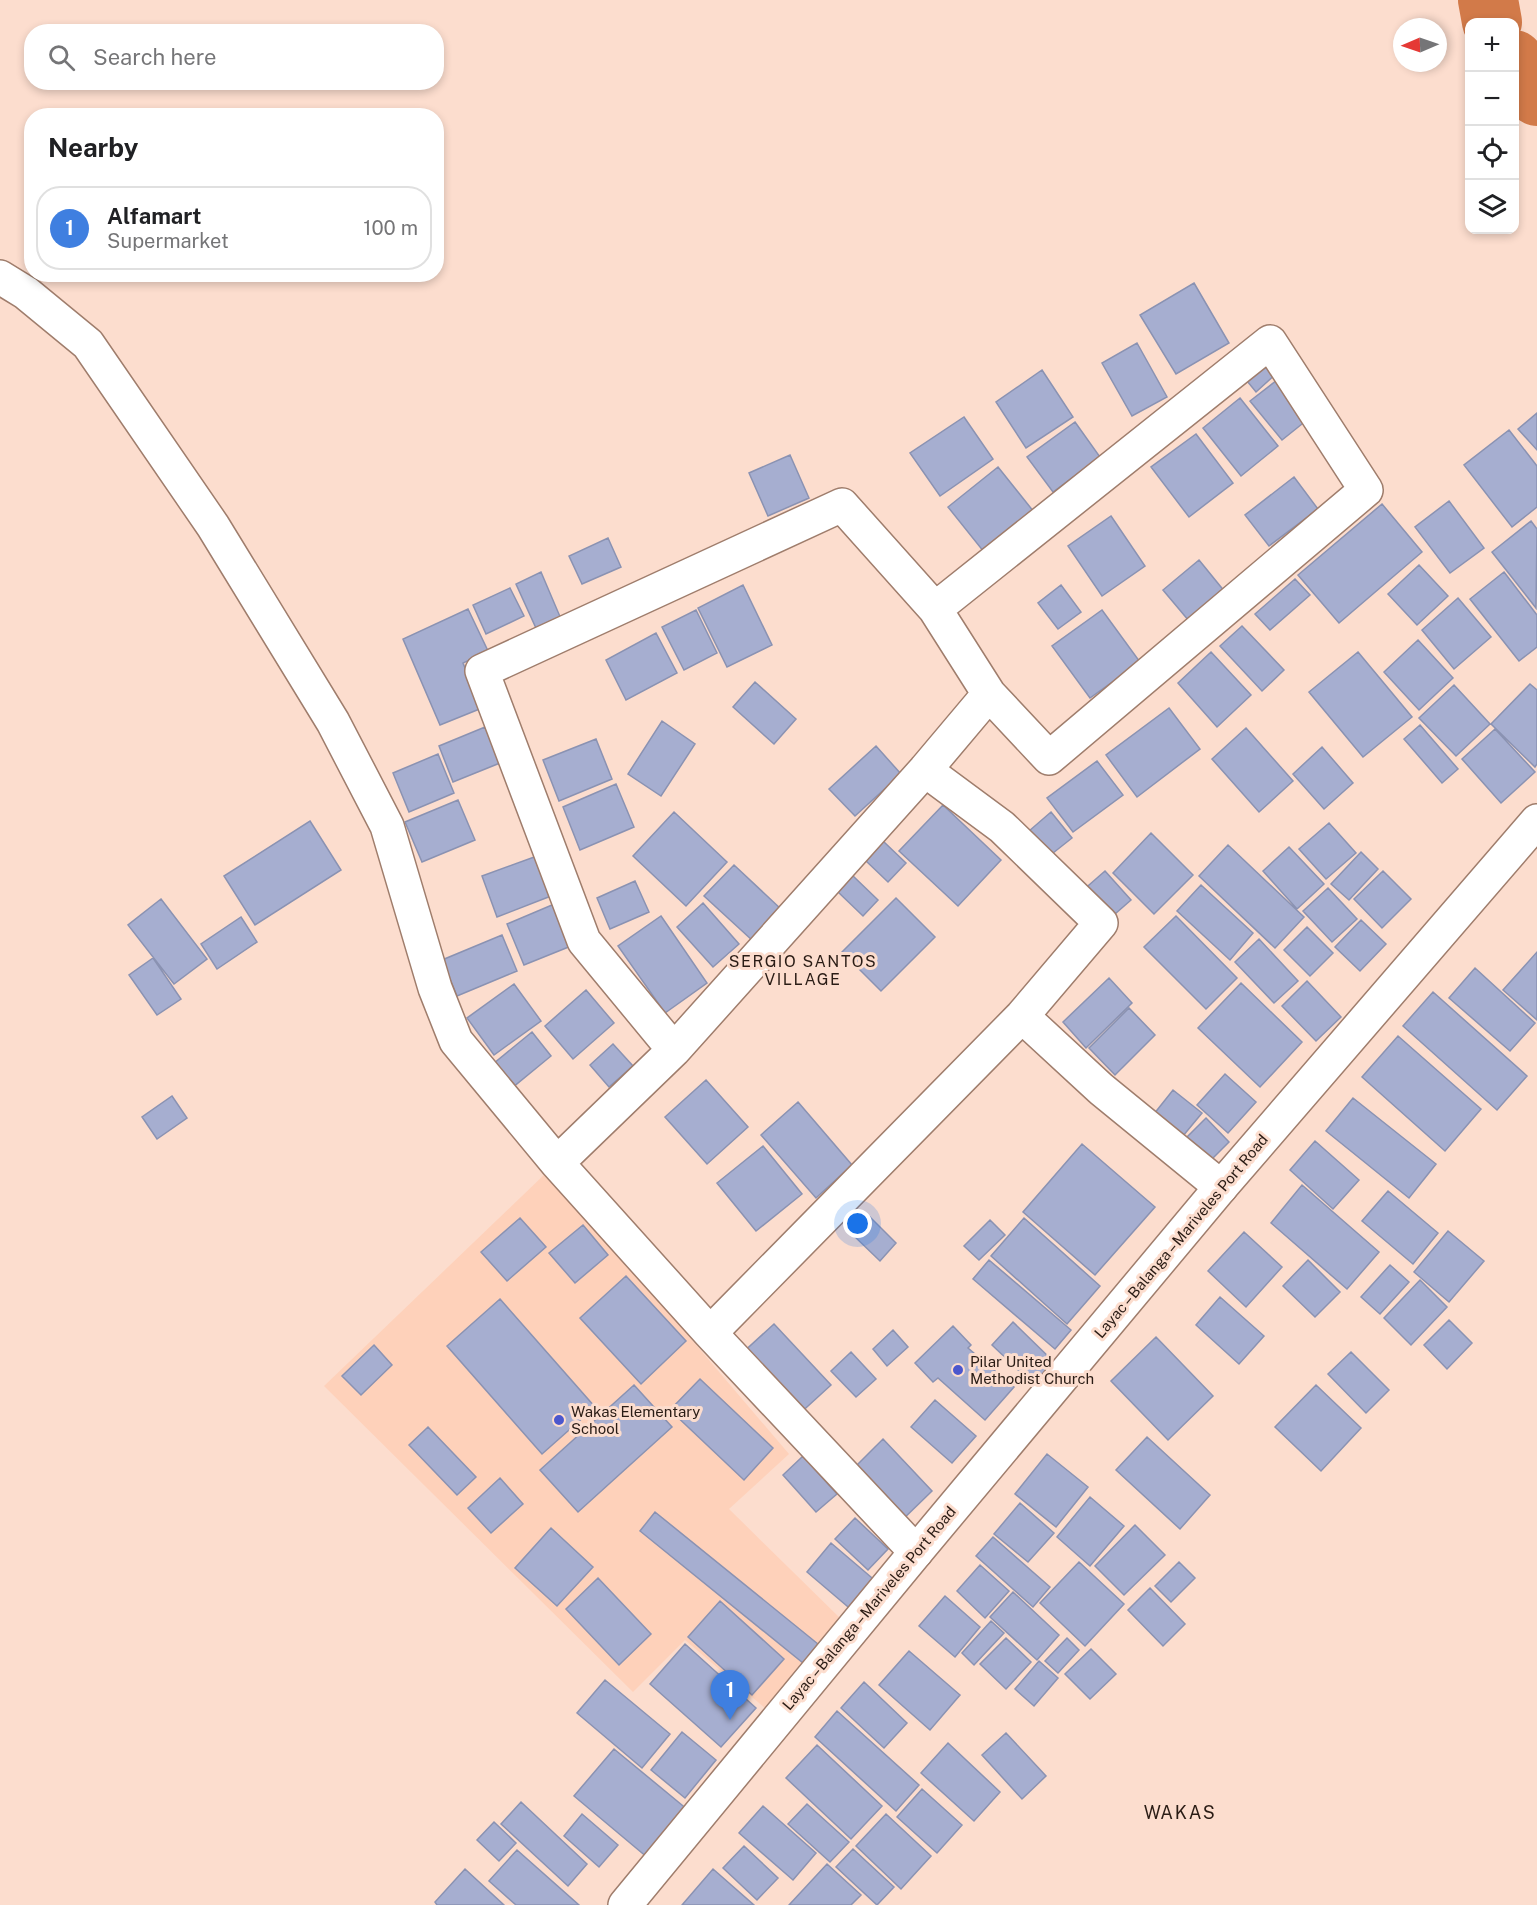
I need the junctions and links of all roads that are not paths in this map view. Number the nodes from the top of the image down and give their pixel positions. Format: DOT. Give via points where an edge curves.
graph roads {
  1 [pos="0,277"];
  2 [pos="935,609"];
  3 [pos="989,694"];
  4 [pos="925,770"];
  5 [pos="1537,821"];
  6 [pos="1022,1016"];
  7 [pos="674,1050"];
  8 [pos="557,1162"];
  9 [pos="1221,1187"];
  10 [pos="710,1333"];
  11 [pos="916,1552"];
  12 [pos="625,1905"];
  1 -- 8 [label="street" via="26,293 88,344 213,526 333,722 387,826 435,988 456,1041"];
  2 -- 3 [label="street"];
  2 -- 3 [label="street" via="1270,342 1366,490 1049,758"];
  2 -- 7 [label="street" via="842,505 482,671 584,941"];
  3 -- 4 [label="street"];
  4 -- 6 [label="street" via="1002,827 1101,923"];
  4 -- 7 [label="street"];
  5 -- 9 [label="street, Layac – Balanga – Mariveles Port Road"];
  6 -- 9 [label="street" via="1101,1089"];
  6 -- 10 [label="street"];
  7 -- 8 [label="street"];
  8 -- 10 [label="street"];
  9 -- 11 [label="street, Layac – Balanga – Mariveles Port Road"];
  10 -- 11 [label="street"];
  11 -- 12 [label="street, Layac – Balanga – Mariveles Port Road"];
}
